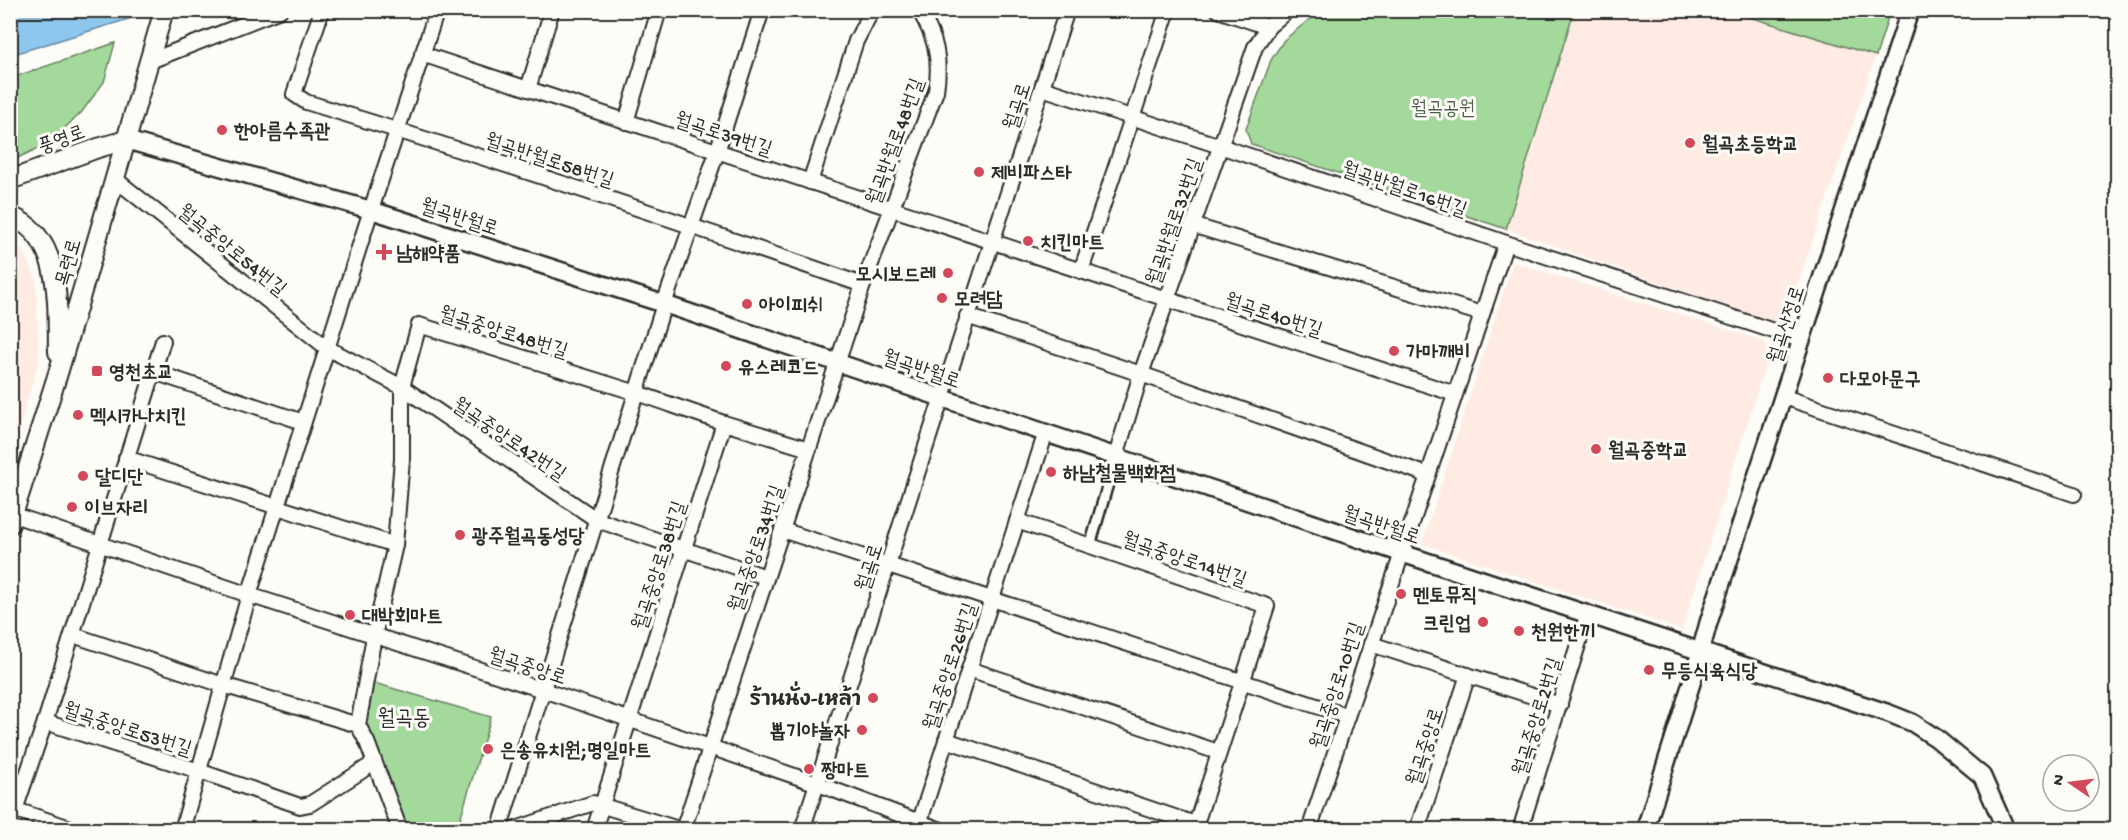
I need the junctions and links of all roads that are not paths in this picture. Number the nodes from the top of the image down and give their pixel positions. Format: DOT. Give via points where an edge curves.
graph roads {
  1 [pos="164,10"];
  2 [pos="280,10"];
  3 [pos="322,10"];
  4 [pos="437,10"];
  5 [pos="552,10"];
  6 [pos="660,10"];
  7 [pos="762,10"];
  8 [pos="872,10"];
  9 [pos="919,10"];
  10 [pos="1067,10"];
  11 [pos="1168,10"];
  12 [pos="1218,10"];
  13 [pos="1288,10"];
  14 [pos="1910,10"];
  15 [pos="1268,27"];
  16 [pos="422,54"];
  17 [pos="150,61"];
  18 [pos="1042,88"];
  19 [pos="528,89"];
  20 [pos="1132,118"];
  21 [pos="626,122"];
  22 [pos="397,129"];
  23 [pos="126,140"];
  24 [pos="1220,146"];
  25 [pos="717,152"];
  26 [pos="115,179"];
  27 [pos="10,180"];
  28 [pos="810,182"];
  29 [pos="891,209"];
  30 [pos="370,210"];
  31 [pos="10,216"];
  32 [pos="1192,225"];
  33 [pos="692,226"];
  34 [pos="991,241"];
  35 [pos="1506,243"];
  36 [pos="1081,271"];
  37 [pos="863,285"];
  38 [pos="1167,299"];
  39 [pos="664,304"];
  40 [pos="1482,314"];
  41 [pos="967,316"];
  42 [pos="1802,340"];
  43 [pos="163,341"];
  44 [pos="327,348"];
  45 [pos="838,362"];
  46 [pos="59,370"];
  47 [pos="154,372"];
  48 [pos="1141,374"];
  49 [pos="402,387"];
  50 [pos="637,393"];
  51 [pos="1455,394"];
  52 [pos="942,397"];
  53 [pos="1784,397"];
  54 [pos="303,423"];
  55 [pos="724,423"];
  56 [pos="1046,432"];
  57 [pos="809,449"];
  58 [pos="1116,456"];
  59 [pos="126,459"];
  60 [pos="1428,475"];
  61 [pos="2074,494"];
  62 [pos="277,507"];
  63 [pos="12,520"];
  64 [pos="597,520"];
  65 [pos="1017,521"];
  66 [pos="782,530"];
  67 [pos="100,545"];
  68 [pos="395,545"];
  69 [pos="1090,546"];
  70 [pos="684,549"];
  71 [pos="1401,553"];
  72 [pos="889,566"];
  73 [pos="766,577"];
  74 [pos="249,596"];
  75 [pos="991,599"];
  76 [pos="1588,613"];
  77 [pos="73,635"];
  78 [pos="374,636"];
  79 [pos="1371,644"];
  80 [pos="1700,650"];
  81 [pos="969,669"];
  82 [pos="1468,675"];
  83 [pos="1241,681"];
  84 [pos="223,685"];
  85 [pos="543,690"];
  86 [pos="1560,705"];
  87 [pos="1347,716"];
  88 [pos="629,719"];
  89 [pos="45,722"];
  90 [pos="358,725"];
  91 [pos="946,740"];
  92 [pos="709,747"];
  93 [pos="1218,752"];
  94 [pos="374,763"];
  95 [pos="199,771"];
  96 [pos="818,784"];
  97 [pos="602,804"];
  98 [pos="13,809"];
  99 [pos="918,826"];
  100 [pos="1195,827"];
  101 [pos="76,830"];
  102 [pos="182,830"];
  103 [pos="400,830"];
  104 [pos="499,830"];
  105 [pos="513,830"];
  106 [pos="594,830"];
  107 [pos="683,830"];
  108 [pos="802,830"];
  109 [pos="941,830"];
  110 [pos="1309,830"];
  111 [pos="1417,830"];
  112 [pos="1520,830"];
  113 [pos="1645,830"];
  114 [pos="2006,830"];
  1 -- 17 [label="main road, 목련로"];
  2 -- 17 [label="street"];
  3 -- 22 [label="street, 월곡반월로58번길" via="294,94 306,102"];
  4 -- 16 [label="street"];
  5 -- 19 [label="street"];
  6 -- 21 [label="street"];
  7 -- 25 [label="street"];
  8 -- 28 [label="street" via="856,41"];
  9 -- 29 [label="street, 월곡반월로48번길" via="935,41 936,91"];
  10 -- 18 [label="street, 월곡로"];
  11 -- 20 [label="street"];
  12 -- 15 [label="street"];
  13 -- 15 [label="street, 월곡반월로32번길"];
  14 -- 42 [label="street, 월곡산정로"];
  15 -- 24 [label="street, 월곡반월로32번길" via="1255,47"];
  16 -- 19 [label="street, 월곡로39번길"];
  16 -- 22 [label="street"];
  17 -- 23 [label="main road, 목련로"];
  18 -- 20 [label="street, 월곡반월로16번길"];
  18 -- 34 [label="street, 월곡로"];
  19 -- 21 [label="street, 월곡로39번길"];
  20 -- 24 [label="street, 월곡반월로16번길"];
  20 -- 36 [label="street"];
  21 -- 25 [label="street, 월곡로39번길"];
  22 -- 30 [label="street"];
  22 -- 33 [label="street, 월곡반월로58번길"];
  23 -- 26 [label="main road, 목련로"];
  23 -- 27 [label="main road, 풍영로"];
  23 -- 30 [label="street, 월곡반월로"];
  24 -- 32 [label="street, 월곡반월로32번길"];
  24 -- 35 [label="street, 월곡반월로16번길"];
  25 -- 28 [label="street, 월곡로39번길"];
  25 -- 33 [label="street"];
  26 -- 44 [label="street, 월곡중앙로54번길"];
  26 -- 46 [label="main road, 목련로"];
  28 -- 29 [label="street, 월곡로39번길"];
  29 -- 34 [label="street, 월곡로39번길"];
  29 -- 37 [label="street, 월곡반월로48번길"];
  30 -- 39 [label="street, 월곡반월로"];
  30 -- 44 [label="street"];
  31 -- 46 [label="main road" via="29,226 43,243 54,271"];
  32 -- 38 [label="street, 월곡반월로32번길"];
  32 -- 40 [label="street"];
  33 -- 37 [label="street"];
  33 -- 39 [label="street"];
  34 -- 36 [label="street, 월곡로40번길"];
  34 -- 41 [label="street, 월곡로"];
  35 -- 40 [label="street"];
  35 -- 42 [label="street, 월곡반월로16번길"];
  36 -- 38 [label="street, 월곡로40번길"];
  37 -- 45 [label="street, 월곡반월로48번길"];
  38 -- 48 [label="street, 월곡반월로32번길"];
  38 -- 51 [label="street, 월곡로40번길"];
  39 -- 45 [label="street, 월곡반월로"];
  39 -- 50 [label="street"];
  40 -- 51 [label="street"];
  41 -- 48 [label="street"];
  41 -- 52 [label="street, 월곡로"];
  42 -- 53 [label="street, 월곡산정로"];
  43 -- 47 [label="street"];
  44 -- 49 [label="street, 월곡중앙로54번길"];
  44 -- 54 [label="street"];
  45 -- 52 [label="street, 월곡반월로"];
  45 -- 57 [label="street, 월곡중앙로34번길"];
  46 -- 63 [label="main road, 목련로"];
  47 -- 54 [label="street"];
  47 -- 59 [label="street"];
  48 -- 58 [label="street, 월곡반월로32번길"];
  48 -- 60 [label="street"];
  49 -- 50 [label="street, 월곡중앙로48번길" via="419,325"];
  49 -- 64 [label="street, 월곡중앙로42번길"];
  49 -- 68 [label="street, 월곡중앙로48번길" via="402,459"];
  50 -- 55 [label="street, 월곡중앙로48번길"];
  50 -- 64 [label="street"];
  51 -- 60 [label="street"];
  52 -- 56 [label="street, 월곡반월로"];
  52 -- 72 [label="street, 월곡로"];
  53 -- 61 [label="street"];
  53 -- 80 [label="street, 월곡산정로"];
  54 -- 62 [label="street"];
  55 -- 57 [label="street, 월곡중앙로48번길"];
  55 -- 70 [label="street, 월곡중앙로38번길"];
  56 -- 58 [label="street, 월곡반월로"];
  56 -- 65 [label="street, 월곡중앙로26번길"];
  57 -- 66 [label="street, 월곡중앙로34번길"];
  58 -- 69 [label="street"];
  58 -- 71 [label="street, 월곡반월로"];
  59 -- 62 [label="street"];
  59 -- 67 [label="street"];
  60 -- 71 [label="street"];
  62 -- 68 [label="street"];
  62 -- 74 [label="street"];
  63 -- 67 [label="street, 월곡중앙로"];
  64 -- 70 [label="street, 월곡중앙로42번길"];
  64 -- 85 [label="street"];
  65 -- 69 [label="street, 월곡중앙로14번길"];
  65 -- 75 [label="street, 월곡중앙로26번길"];
  66 -- 72 [label="street"];
  66 -- 73 [label="street, 월곡중앙로34번길"];
  67 -- 74 [label="street, 월곡중앙로"];
  67 -- 77 [label="street"];
  68 -- 78 [label="street, 월곡중앙로48번길"];
  69 -- 83 [label="street, 월곡중앙로14번길" via="1267,606"];
  70 -- 73 [label="street, 월곡중앙로42번길"];
  70 -- 88 [label="street, 월곡중앙로38번길"];
  71 -- 76 [label="street, 월곡반월로"];
  71 -- 79 [label="street, 월곡중앙로10번길"];
  72 -- 75 [label="street"];
  72 -- 96 [label="street, 월곡로"];
  73 -- 92 [label="street, 월곡중앙로34번길"];
  74 -- 78 [label="street, 월곡중앙로"];
  74 -- 84 [label="street, 월곡중앙로53번길"];
  75 -- 81 [label="street, 월곡중앙로26번길"];
  75 -- 83 [label="street"];
  76 -- 80 [label="street, 월곡반월로"];
  76 -- 86 [label="street, 월곡중앙로2번길"];
  77 -- 84 [label="street"];
  77 -- 89 [label="street"];
  78 -- 85 [label="street, 월곡중앙로"];
  78 -- 90 [label="street, 월곡중앙로48번길"];
  79 -- 82 [label="street"];
  79 -- 87 [label="street, 월곡중앙로10번길"];
  80 -- 113 [label="street, 월곡산정로"];
  80 -- 114 [label="street" via="1913,723 1982,776"];
  81 -- 91 [label="street, 월곡중앙로26번길"];
  81 -- 93 [label="street"];
  82 -- 86 [label="street"];
  82 -- 111 [label="street, 월곡중앙로"];
  83 -- 87 [label="street"];
  83 -- 93 [label="street, 월곡중앙로14번길"];
  84 -- 90 [label="street"];
  84 -- 95 [label="street, 월곡중앙로53번길"];
  85 -- 88 [label="street, 월곡중앙로"];
  85 -- 104 [label="street"];
  86 -- 112 [label="street, 월곡중앙로2번길"];
  87 -- 110 [label="street, 월곡중앙로10번길"];
  88 -- 92 [label="street, 월곡중앙로"];
  88 -- 97 [label="street, 월곡중앙로38번길"];
  89 -- 95 [label="street, 월곡중앙로53번길"];
  89 -- 98 [label="street"];
  90 -- 94 [label="street"];
  91 -- 99 [label="street, 월곡중앙로26번길"];
  91 -- 100 [label="street, 월곡중앙로14번길"];
  92 -- 96 [label="street, 월곡중앙로"];
  92 -- 107 [label="street, 월곡중앙로34번길"];
  93 -- 100 [label="street, 월곡중앙로14번길"];
  94 -- 95 [label="street" via="310,804 300,806"];
  94 -- 103 [label="street"];
  95 -- 102 [label="street, 월곡중앙로53번길"];
  96 -- 99 [label="street, 월곡중앙로"];
  96 -- 108 [label="street, 월곡로"];
  97 -- 105 [label="street" via="588,803"];
  97 -- 106 [label="street, 월곡중앙로38번길"];
  97 -- 107 [label="street"];
  98 -- 101 [label="street"];
  99 -- 109 [label="street, 월곡중앙로"];
}
